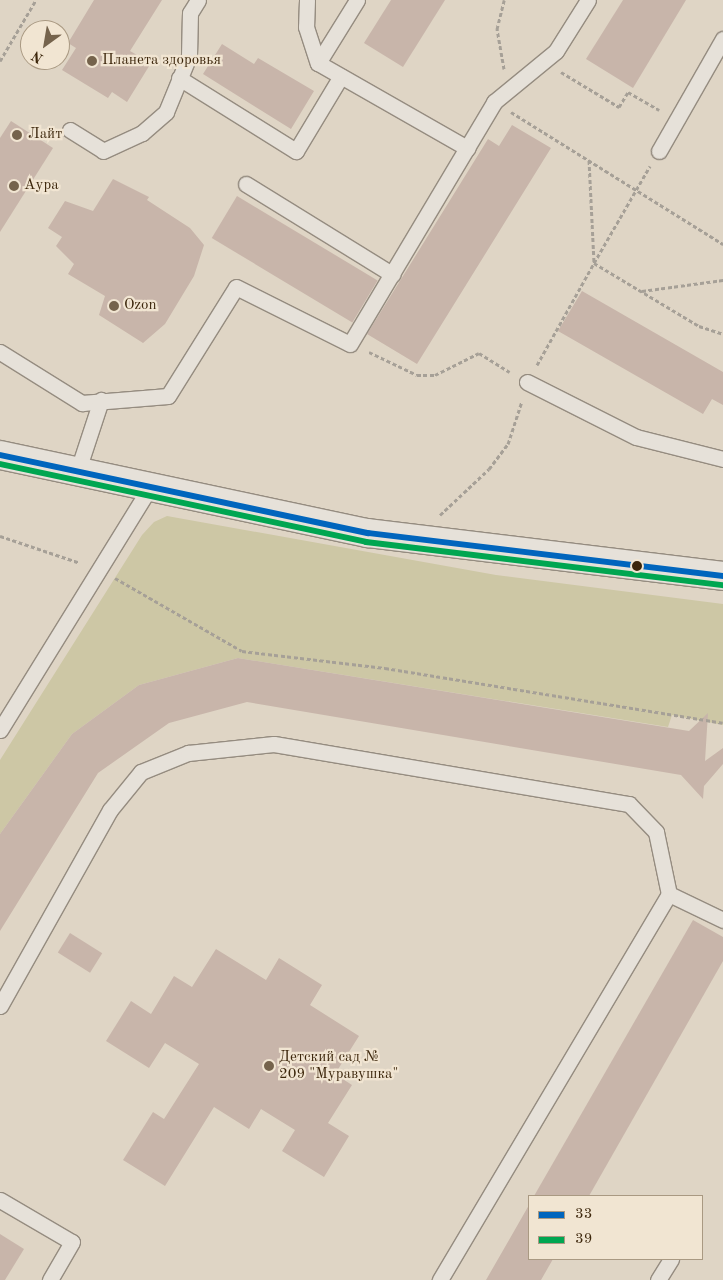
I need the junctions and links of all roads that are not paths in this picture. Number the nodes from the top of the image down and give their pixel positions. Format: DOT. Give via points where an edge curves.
graph roads {
  1 [pos="198,0"];
  2 [pos="307,0"];
  3 [pos="357,0"];
  4 [pos="588,0"];
  5 [pos="723,39"];
  6 [pos="318,63"];
  7 [pos="341,76"];
  8 [pos="179,78"];
  9 [pos="70,130"];
  10 [pos="467,148"];
  11 [pos="659,151"];
  12 [pos="246,184"];
  13 [pos="392,274"];
  14 [pos="0,352"];
  15 [pos="528,382"];
  16 [pos="101,400"];
  17 [pos="0,455"];
  18 [pos="723,459"];
  19 [pos="78,473"];
  20 [pos="148,490"];
  21 [pos="723,576"];
  22 [pos="0,730"];
  23 [pos="669,894"];
  24 [pos="723,920"];
  25 [pos="3,1001"];
  26 [pos="0,1200"];
  27 [pos="670,1260"];
  28 [pos="50,1280"];
  29 [pos="440,1280"];
  30 [pos="658,1280"];
  1 -- 8 [label="lane" via="190,13 189,56"];
  2 -- 6 [label="lane" via="306,27"];
  3 -- 6 [label="lane"];
  4 -- 10 [label="lane" via="556,51 494,102"];
  5 -- 11 [label="lane"];
  6 -- 7 [label="lane"];
  7 -- 8 [label="lane" via="296,151"];
  7 -- 10 [label="lane"];
  8 -- 9 [label="lane" via="166,112 142,133 103,151"];
  10 -- 13 [label="lane"];
  12 -- 13 [label="lane"];
  13 -- 16 [label="lane" via="350,344 236,287 168,396"];
  14 -- 16 [label="lane" via="82,403"];
  15 -- 18 [label="lane" via="636,437"];
  16 -- 19 [label="lane"];
  17 -- 19 [label="main road"];
  19 -- 20 [label="main road"];
  20 -- 21 [label="main road" via="368,533"];
  20 -- 22 [label="lane"];
  23 -- 24 [label="lane"];
  23 -- 25 [label="lane" via="656,832 629,804 274,744 188,753 141,772 110,810"];
  23 -- 29 [label="lane"];
  26 -- 28 [label="lane" via="72,1242"];
  27 -- 30 [label="lane"];
}
